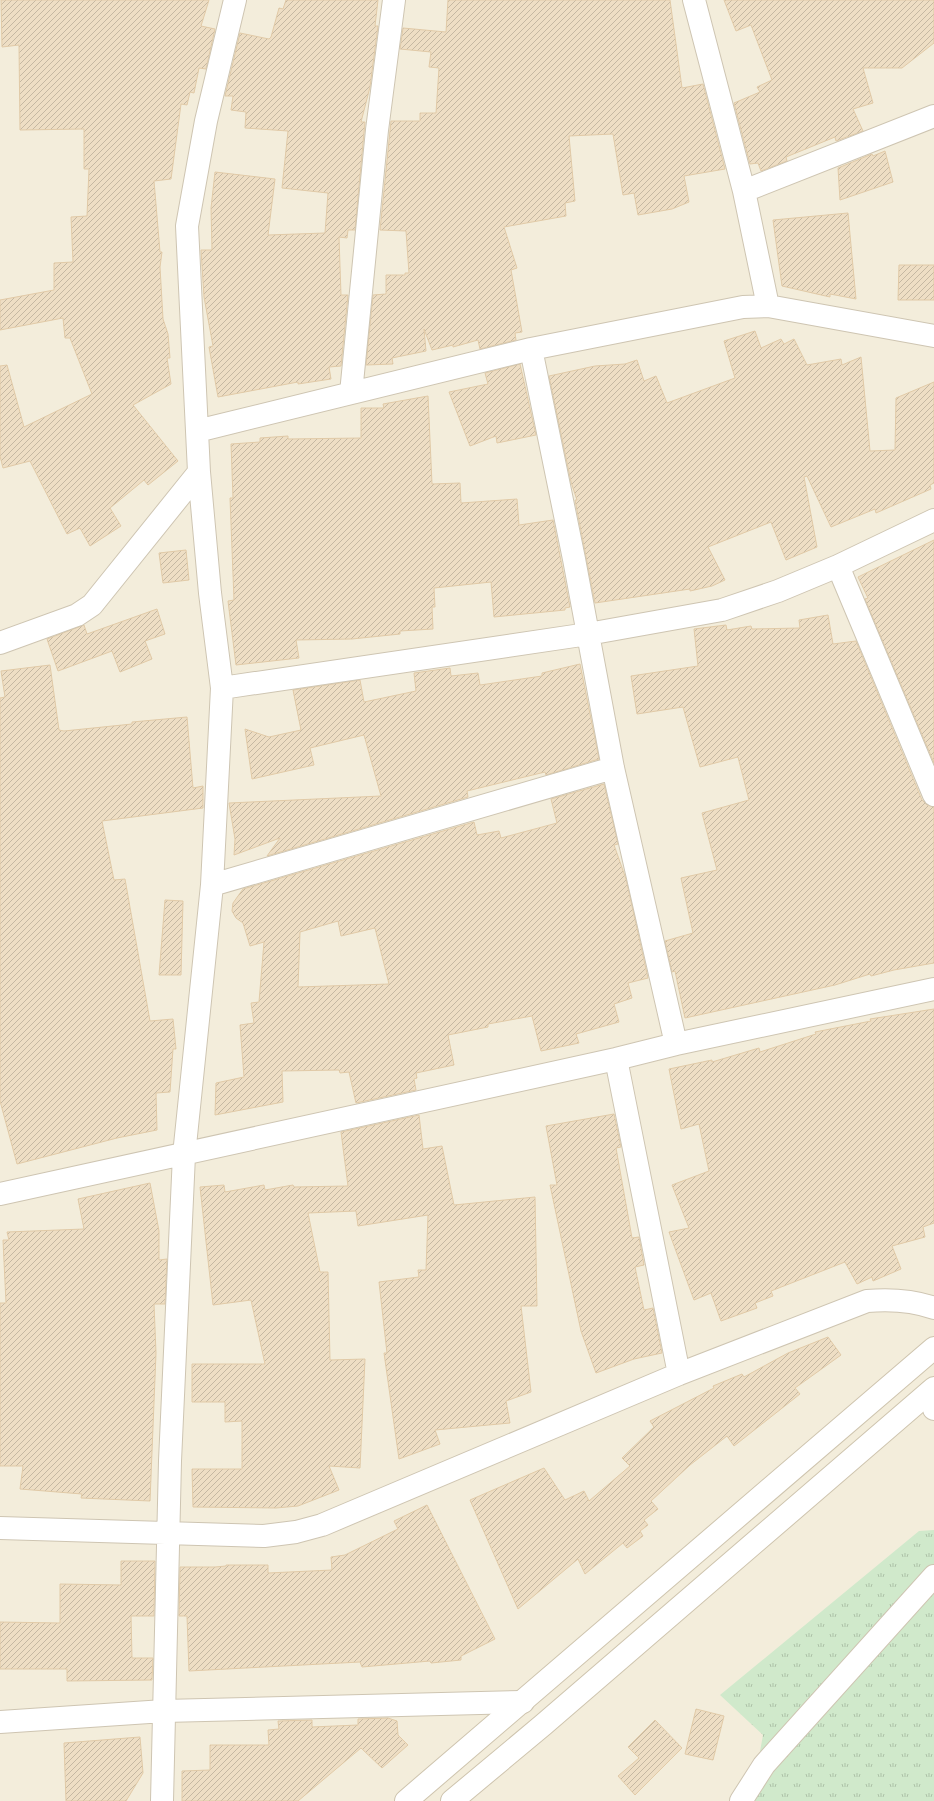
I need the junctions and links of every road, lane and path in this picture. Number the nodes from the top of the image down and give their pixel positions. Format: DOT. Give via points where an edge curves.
graph roads {
  1 [pos="235,0"];
  2 [pos="394,0"];
  3 [pos="694,0"];
  4 [pos="934,116"];
  5 [pos="744,191"];
  6 [pos="768,306"];
  7 [pos="933,339"];
  8 [pos="531,349"];
  9 [pos="351,393"];
  10 [pos="197,431"];
  11 [pos="199,472"];
  12 [pos="934,520"];
  13 [pos="838,566"];
  14 [pos="588,634"];
  15 [pos="0,643"];
  16 [pos="222,688"];
  17 [pos="613,768"];
  18 [pos="934,795"];
  19 [pos="212,885"];
  20 [pos="934,989"];
  21 [pos="676,1044"];
  22 [pos="616,1059"];
  23 [pos="184,1155"];
  24 [pos="0,1194"];
  25 [pos="934,1308"];
  26 [pos="934,1348"];
  27 [pos="680,1374"];
  28 [pos="933,1397"];
  29 [pos="0,1528"];
  30 [pos="169,1533"];
  31 [pos="934,1576"];
  32 [pos="523,1702"];
  33 [pos="164,1711"];
  34 [pos="0,1722"];
  35 [pos="162,1801"];
  36 [pos="406,1801"];
  37 [pos="452,1801"];
  38 [pos="741,1801"];
  1 -- 10 [label="street" via="206,121 187,226"];
  2 -- 9 [label="street" via="377,130"];
  3 -- 5 [label="street"];
  4 -- 5 [label="street"];
  5 -- 6 [label="street"];
  6 -- 7 [label="street"];
  6 -- 8 [label="street" via="743,307"];
  8 -- 9 [label="street"];
  8 -- 14 [label="street"];
  9 -- 10 [label="street"];
  10 -- 11 [label="street"];
  11 -- 15 [label="street" via="92,605 78,615"];
  11 -- 16 [label="street"];
  12 -- 13 [label="street"];
  13 -- 14 [label="street" via="778,591 722,610"];
  13 -- 18 [label="street"];
  14 -- 16 [label="street"];
  14 -- 17 [label="street"];
  16 -- 19 [label="street"];
  17 -- 19 [label="street"];
  17 -- 21 [label="street"];
  19 -- 23 [label="street"];
  20 -- 21 [label="street"];
  21 -- 22 [label="street"];
  22 -- 23 [label="street"];
  22 -- 27 [label="street"];
  23 -- 24 [label="street"];
  23 -- 30 [label="street"];
  25 -- 27 [label="street" via="908,1301 867,1301"];
  26 -- 32 [label="street"];
  27 -- 30 [label="street" via="322,1525 296,1532 264,1536"];
  28 -- 37 [label="street"];
  29 -- 30 [label="street"];
  30 -- 33 [label="street"];
  31 -- 38 [label="street" via="764,1765"];
  32 -- 33 [label="street"];
  32 -- 36 [label="street"];
  33 -- 34 [label="street"];
  33 -- 35 [label="street"];
}
